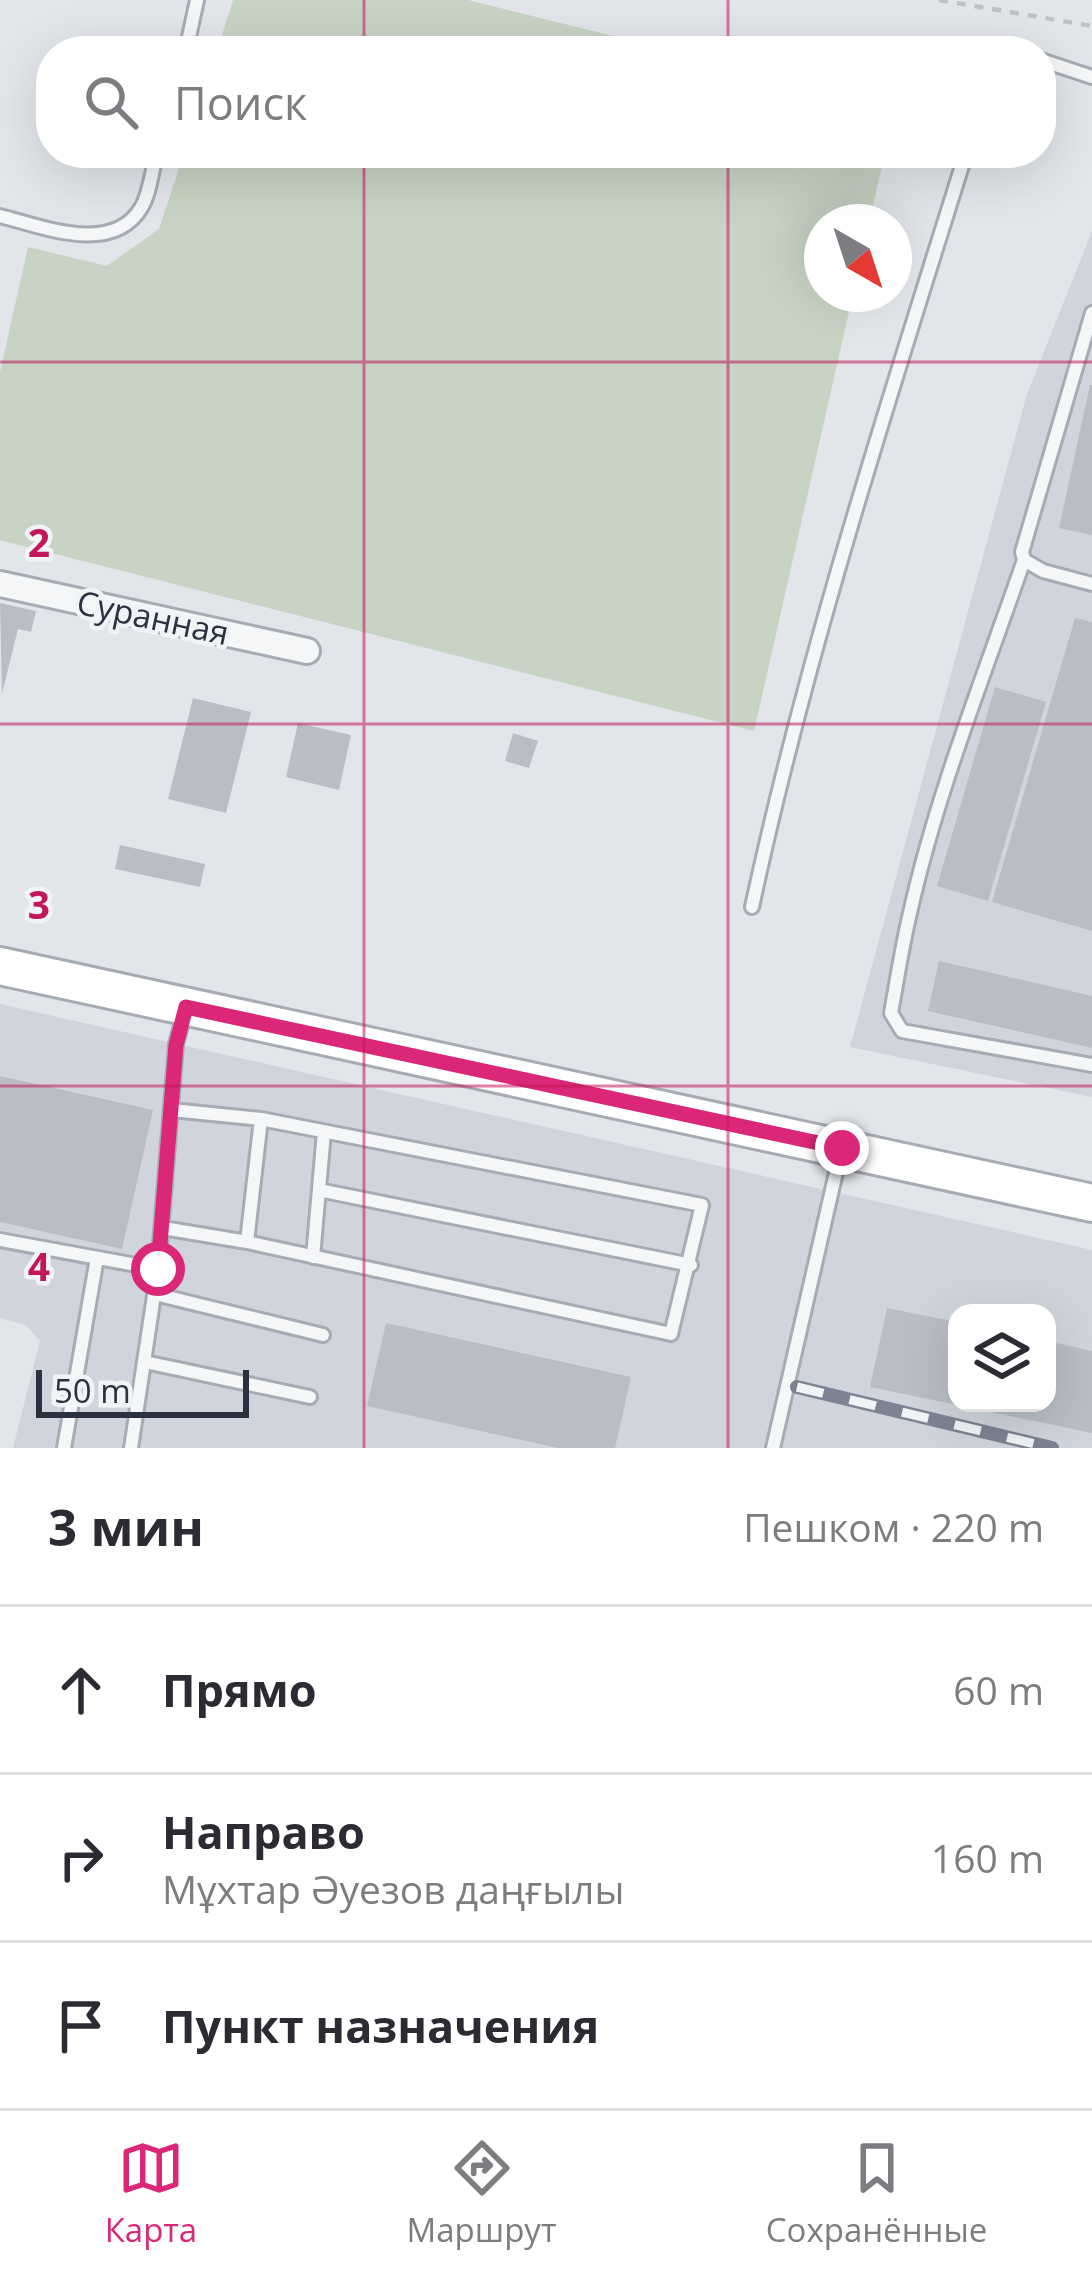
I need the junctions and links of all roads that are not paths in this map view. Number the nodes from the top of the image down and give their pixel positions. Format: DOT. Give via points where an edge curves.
graph roads {
  1 [pos="196,0"];
  2 [pos="188,36"];
  3 [pos="1056,65"];
  4 [pos="1092,77"];
  5 [pos="153,168"];
  6 [pos="961,168"];
  7 [pos="0,216"];
  8 [pos="1092,313"];
  9 [pos="1024,560"];
  10 [pos="0,584"];
  11 [pos="1092,584"];
  12 [pos="307,651"];
  13 [pos="752,907"];
  14 [pos="0,967"];
  15 [pos="186,1007"];
  16 [pos="1092,1065"];
  17 [pos="172,1110"];
  18 [pos="261,1119"];
  19 [pos="324,1132"];
  20 [pos="842,1148"];
  21 [pos="319,1190"];
  22 [pos="1092,1203"];
  23 [pos="163,1228"];
  24 [pos="0,1240"];
  25 [pos="247,1242"];
  26 [pos="313,1257"];
  27 [pos="97,1258"];
  28 [pos="691,1265"];
  29 [pos="158,1269"];
  30 [pos="154,1294"];
  31 [pos="323,1335"];
  32 [pos="145,1362"];
  33 [pos="310,1397"];
  34 [pos="64,1448"];
  35 [pos="131,1448"];
  36 [pos="773,1448"];
  1 -- 2 [label="lane"];
  3 -- 4 [label="lane"];
  5 -- 7 [label="lane" via="141,210 115,230 89,237"];
  6 -- 13 [label="lane" via="784,756"];
  8 -- 9 [label="lane"];
  9 -- 11 [label="lane"];
  9 -- 16 [label="lane" via="927,851 891,1013 902,1031"];
  10 -- 12 [label="street, Суранная"];
  14 -- 15 [label="main road"];
  15 -- 17 [label="lane"];
  15 -- 20 [label="main road"];
  17 -- 18 [label="lane"];
  17 -- 23 [label="lane"];
  18 -- 19 [label="lane"];
  18 -- 25 [label="lane"];
  19 -- 21 [label="lane"];
  19 -- 28 [label="lane" via="703,1205"];
  20 -- 22 [label="main road"];
  20 -- 36 [label="lane"];
  21 -- 26 [label="lane"];
  21 -- 28 [label="lane"];
  23 -- 25 [label="lane"];
  23 -- 29 [label="lane"];
  24 -- 27 [label="lane"];
  25 -- 26 [label="lane"];
  26 -- 28 [label="lane" via="671,1334"];
  27 -- 29 [label="lane"];
  27 -- 34 [label="lane"];
  29 -- 30 [label="lane"];
  30 -- 31 [label="lane"];
  30 -- 32 [label="lane"];
  32 -- 33 [label="lane"];
  32 -- 35 [label="lane"];
}
